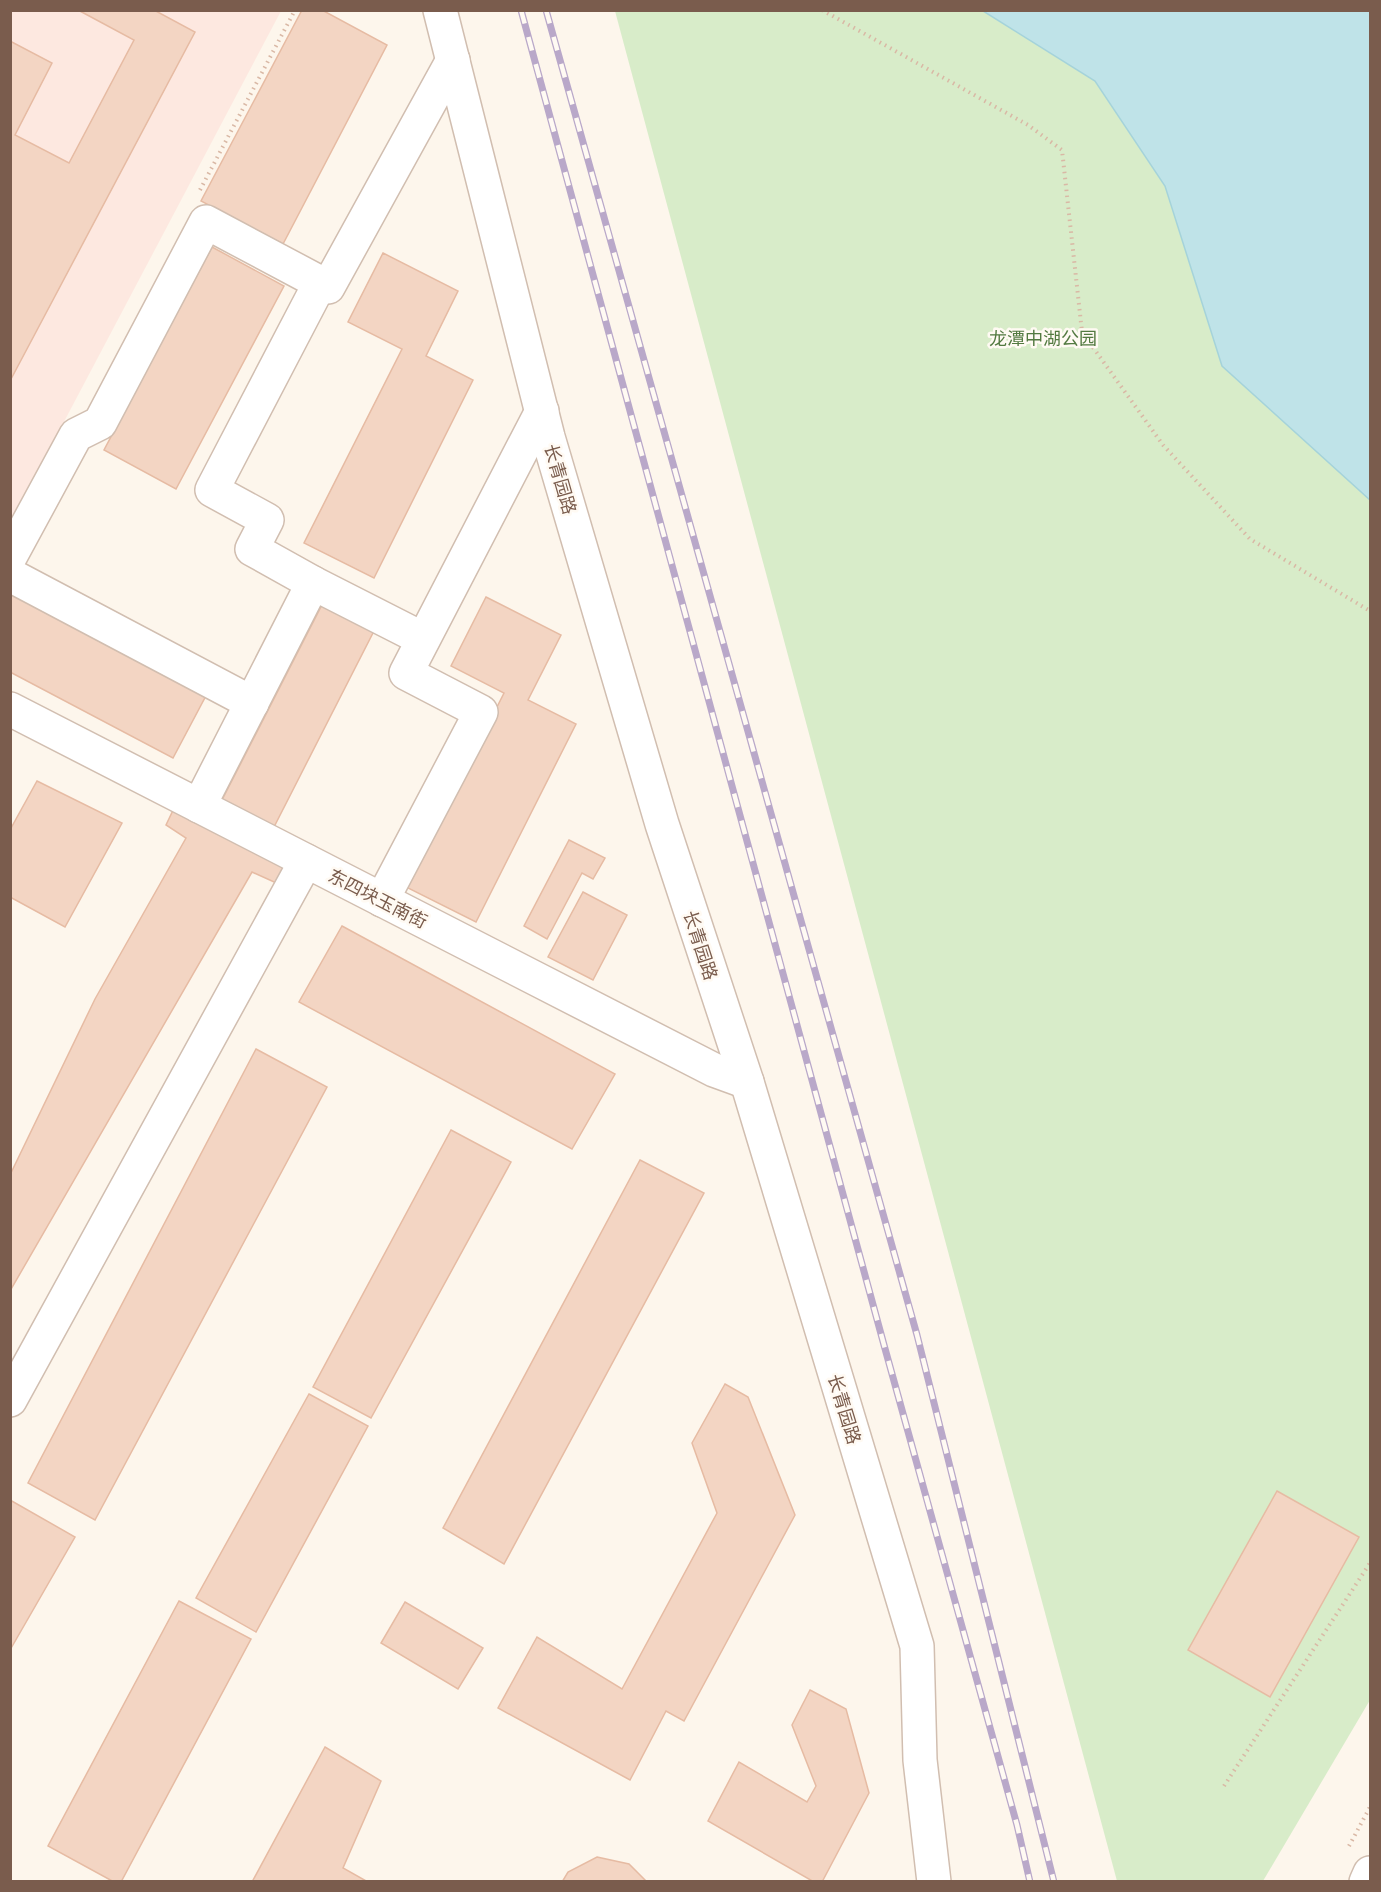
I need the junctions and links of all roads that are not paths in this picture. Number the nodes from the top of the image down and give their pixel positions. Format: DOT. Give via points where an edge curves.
graph roads {
  1 [pos="440,10"];
  2 [pos="453,60"];
  3 [pos="320,283"];
  4 [pos="542,411"];
  5 [pos="10,557"];
  6 [pos="10,575"];
  7 [pos="314,582"];
  8 [pos="423,639"];
  9 [pos="252,703"];
  10 [pos="10,709"];
  11 [pos="199,806"];
  12 [pos="306,861"];
  13 [pos="382,900"];
  14 [pos="747,1082"];
  15 [pos="10,1400"];
  16 [pos="1371,1873"];
  17 [pos="934,1881"];
  18 [pos="1366,1881"];
  1 -- 2 [label="street, 长青园路"];
  2 -- 3 [label="street" via="328,287"];
  2 -- 4 [label="street, 长青园路"];
  3 -- 5 [label="street" via="206,222 100,423 76,435"];
  3 -- 7 [label="street" via="212,490 267,520 252,549"];
  4 -- 8 [label="street"];
  4 -- 14 [label="street, 长青园路" via="662,824"];
  6 -- 9 [label="street"];
  7 -- 8 [label="street"];
  7 -- 9 [label="street"];
  8 -- 13 [label="street" via="406,673 481,712"];
  9 -- 11 [label="street"];
  10 -- 11 [label="street, 东四块玉南街"];
  11 -- 12 [label="street, 东四块玉南街"];
  12 -- 13 [label="street, 东四块玉南街"];
  12 -- 15 [label="street"];
  13 -- 14 [label="street, 东四块玉南街" via="714,1070"];
  14 -- 17 [label="street, 长青园路" via="917,1646 920,1760"];
  16 -- 18 [label="street"];
}
